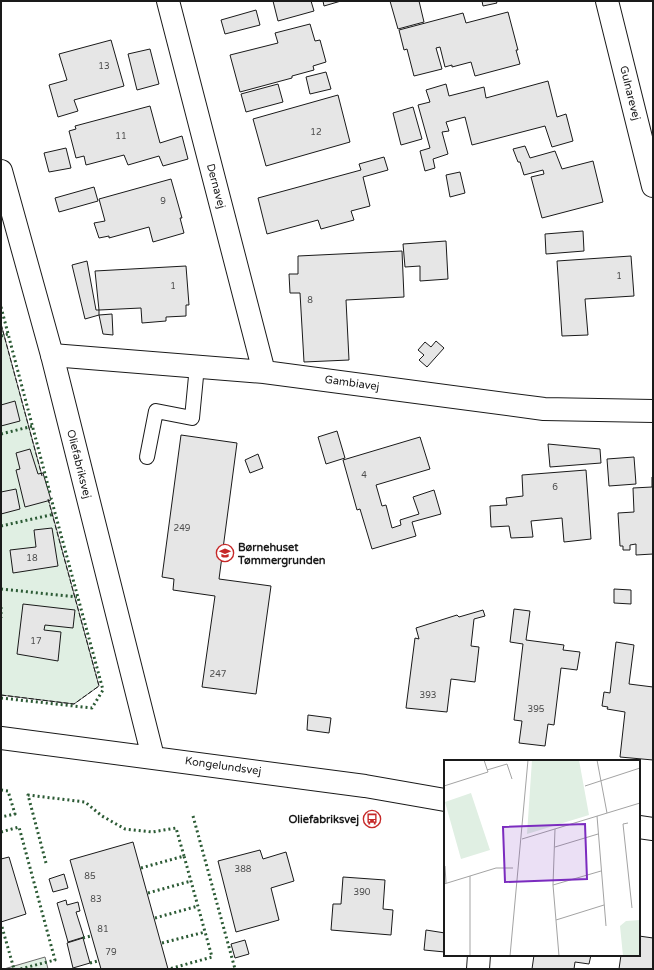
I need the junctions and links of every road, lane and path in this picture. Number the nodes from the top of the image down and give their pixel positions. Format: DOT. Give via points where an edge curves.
graph roads {
  1 [pos="168,1"];
  2 [pos="606,1"];
  3 [pos="1,172"];
  4 [pos="653,186"];
  5 [pos="52,355"];
  6 [pos="197,366"];
  7 [pos="264,372"];
  8 [pos="653,411"];
  9 [pos="147,457"];
  10 [pos="1,738"];
  11 [pos="153,757"];
  12 [pos="444,800"];
  13 [pos="640,827"];
  14 [pos="653,829"];
  15 [pos="479,956"];
  16 [pos="478,969"];
  1 -- 7 [label="street, Dernavej"];
  2 -- 4 [label="street, Gulnarevej"];
  3 -- 5 [label="street, Oliefabriksvej"];
  5 -- 6 [label="street, Gambiavej"];
  5 -- 11 [label="street, Oliefabriksvej"];
  6 -- 7 [label="street, Gambiavej"];
  6 -- 9 [label="lane" via="192,418 156,411"];
  7 -- 8 [label="street, Gambiavej" via="544,409"];
  10 -- 11 [label="street, Kongelundsvej"];
  11 -- 12 [label="street, Kongelundsvej" via="365,786"];
  13 -- 14 [label="street"];
  15 -- 16 [label="street"];
}
